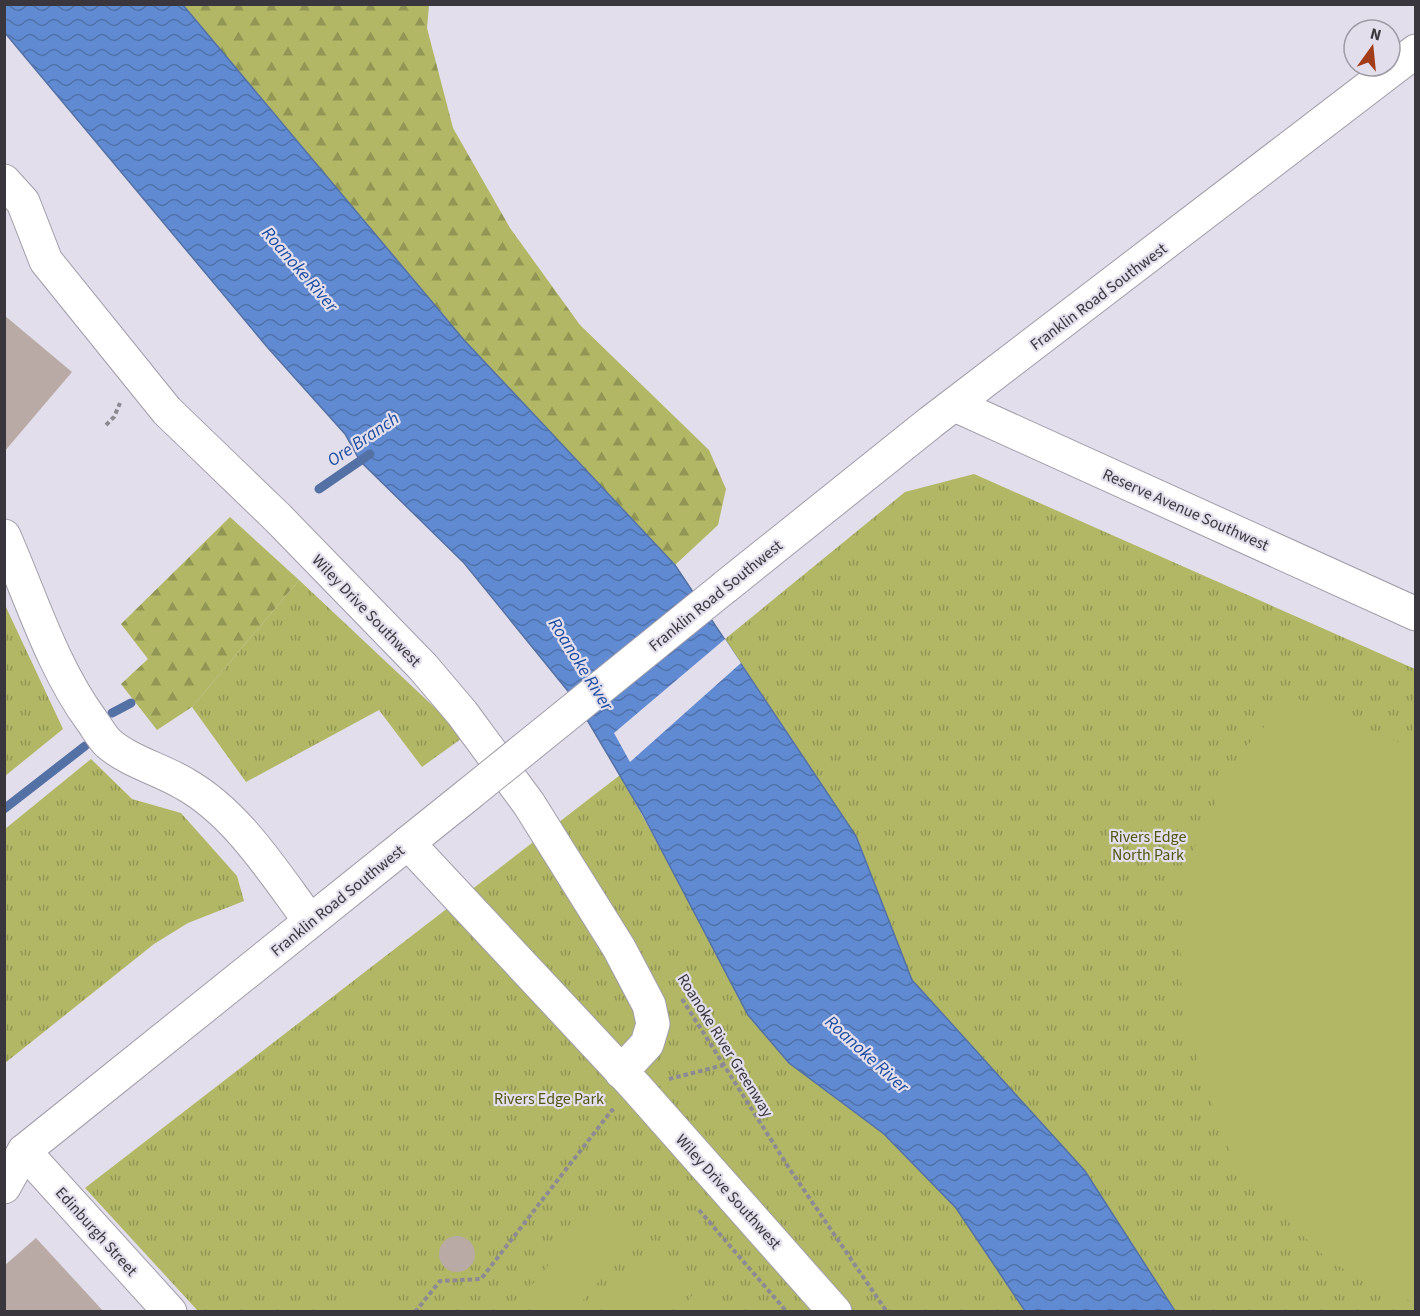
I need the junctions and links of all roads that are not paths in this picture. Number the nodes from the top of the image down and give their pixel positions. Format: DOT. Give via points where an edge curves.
graph roads {
  1 [pos="1416,51"];
  2 [pos="4,181"];
  3 [pos="955,405"];
  4 [pos="4,536"];
  5 [pos="1416,614"];
  6 [pos="408,843"];
  7 [pos="310,921"];
  8 [pos="621,1072"];
  9 [pos="14,1153"];
  10 [pos="4,1187"];
  11 [pos="170,1311"];
  12 [pos="835,1311"];
  1 -- 3 [label="main road, Franklin Road Southwest"];
  2 -- 8 [label="main road, Wiley Drive Southwest" via="23,202 46,261 167,411 423,667 529,804 619,948 649,1005 653,1024 647,1044"];
  3 -- 5 [label="main road, Reserve Avenue Southwest"];
  3 -- 6 [label="main road, Franklin Road Southwest, bridge"];
  4 -- 7 [label="main road" via="64,674 108,742 144,765 186,784 224,815 258,852"];
  6 -- 7 [label="main road, Franklin Road Southwest"];
  6 -- 8 [label="main road, Wiley Drive Southwest"];
  7 -- 9 [label="main road, Franklin Road Southwest"];
  8 -- 12 [label="main road, Wiley Drive Southwest"];
  9 -- 10 [label="main road, Franklin Road Southwest"];
  9 -- 11 [label="main road, Edinburgh Street"];
}
